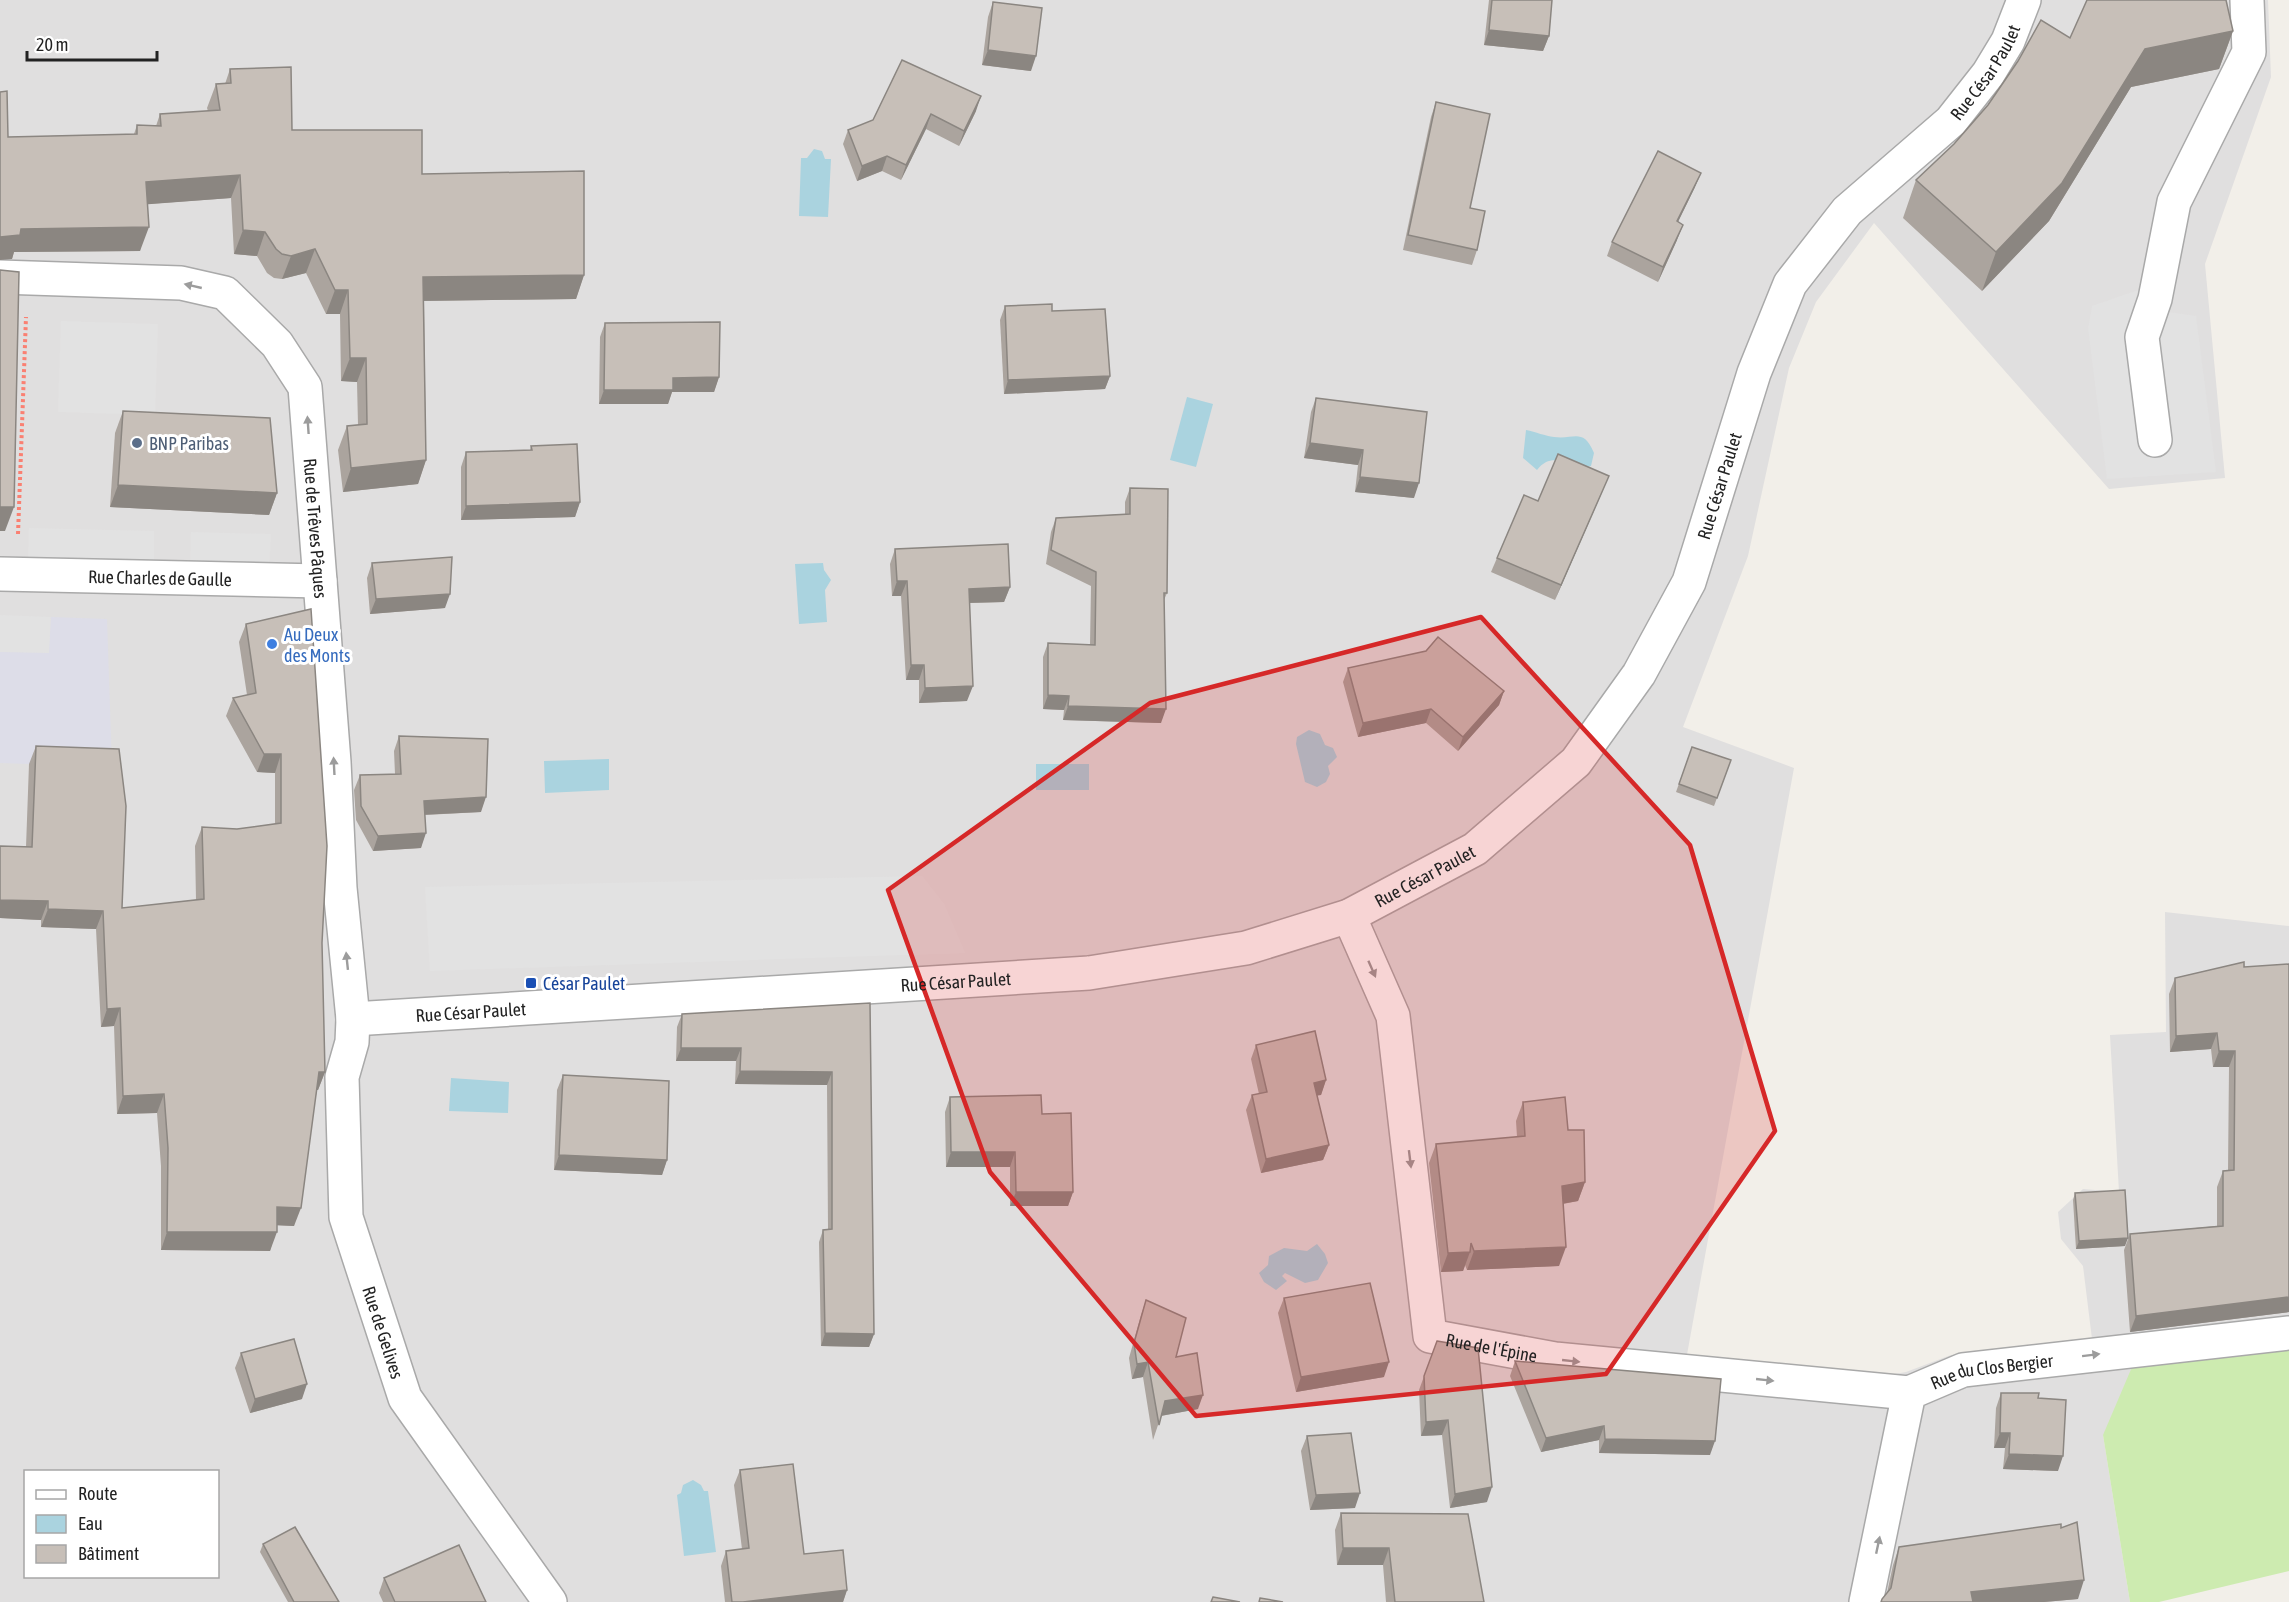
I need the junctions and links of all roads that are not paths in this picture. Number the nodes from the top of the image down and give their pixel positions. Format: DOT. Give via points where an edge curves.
graph roads {
  1 [pos="2024,0"];
  2 [pos="2247,0"];
  3 [pos="0,277"];
  4 [pos="2155,440"];
  5 [pos="0,574"];
  6 [pos="320,581"];
  7 [pos="1349,916"];
  8 [pos="353,1019"];
  9 [pos="2289,1333"];
  10 [pos="1910,1393"];
  11 [pos="550,1602"];
  12 [pos="1866,1602"];
  1 -- 7 [label="street, Rue César Paulet" via="2008,41 1952,121 1847,211 1790,284 1754,373 1689,582 1639,674 1576,762 1475,849"];
  2 -- 4 [label="street" via="2249,52 2174,202 2156,299 2142,337"];
  6 -- 3 [label="street, Rue de Trêves Pâques, one-way" via="305,387 277,344 225,293 181,283"];
  5 -- 6 [label="street, Rue Charles de Gaulle"];
  8 -- 6 [label="street, Rue de Trêves Pâques, one-way" via="340,888"];
  7 -- 8 [label="street, Rue César Paulet" via="1246,948 1089,973"];
  7 -- 10 [label="street, Rue de l'Épine, one-way" via="1393,1016 1430,1336 1555,1359"];
  8 -- 11 [label="street, Rue de Gelives" via="352,1042 342,1077 346,1217 405,1398"];
  10 -- 9 [label="street, Rue du Clos Bergier, one-way" via="1963,1370"];
  12 -- 10 [label="street, Rue du Clos Bergier, one-way"];
}
